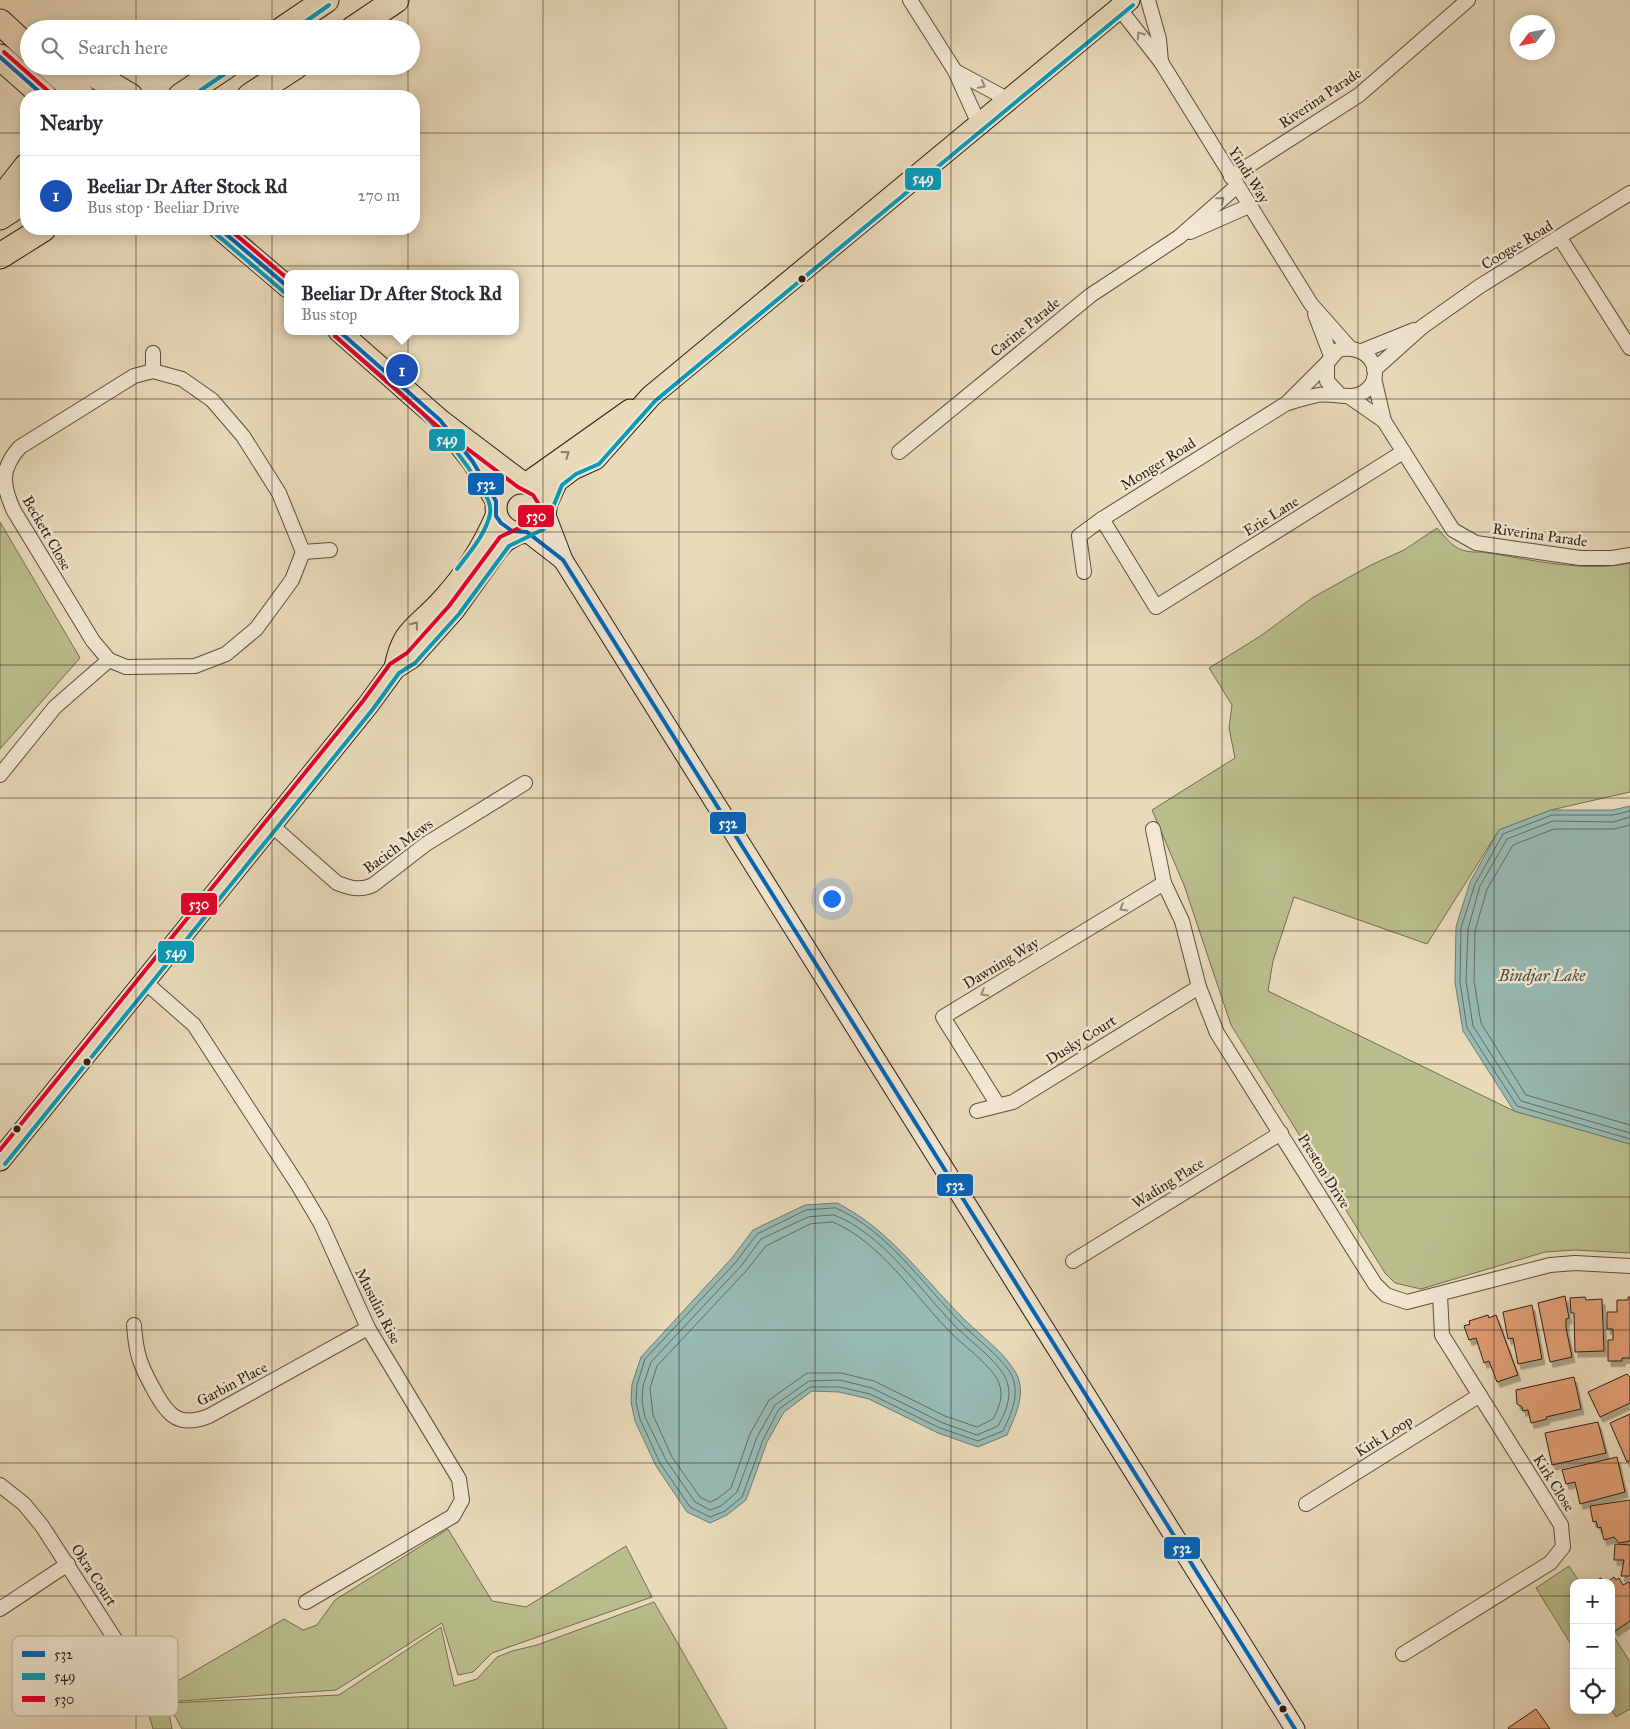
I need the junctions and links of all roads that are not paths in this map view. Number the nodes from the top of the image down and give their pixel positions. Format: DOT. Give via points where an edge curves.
graph roads {
  1 [pos="326,0"];
  2 [pos="396,0"];
  3 [pos="910,0"];
  4 [pos="1148,0"];
  5 [pos="1468,0"];
  6 [pos="1124,4"];
  7 [pos="296,20"];
  8 [pos="366,20"];
  9 [pos="0,22"];
  10 [pos="20,40"];
  11 [pos="0,57"];
  12 [pos="1161,62"];
  13 [pos="955,71"];
  14 [pos="20,75"];
  15 [pos="20,75"];
  16 [pos="58,75"];
  17 [pos="95,75"];
  18 [pos="212,75"];
  19 [pos="282,75"];
  20 [pos="37,90"];
  21 [pos="75,90"];
  22 [pos="120,90"];
  23 [pos="190,90"];
  24 [pos="259,90"];
  25 [pos="1009,100"];
  26 [pos="979,124"];
  27 [pos="20,175"];
  28 [pos="1234,181"];
  29 [pos="1630,193"];
  30 [pos="20,204"];
  31 [pos="1250,206"];
  32 [pos="0,207"];
  33 [pos="0,217"];
  34 [pos="34,235"];
  35 [pos="227,235"];
  36 [pos="1179,236"];
  37 [pos="1560,238"];
  38 [pos="0,256"];
  39 [pos="284,284"];
  40 [pos="1311,304"];
  41 [pos="1422,327"];
  42 [pos="344,335"];
  43 [pos="1630,348"];
  44 [pos="1356,349"];
  45 [pos="153,353"];
  46 [pos="1329,359"];
  47 [pos="153,370"];
  48 [pos="1374,374"];
  49 [pos="1344,395"];
  50 [pos="652,396"];
  51 [pos="1287,404"];
  52 [pos="440,420"];
  53 [pos="1384,421"];
  54 [pos="899,452"];
  55 [pos="1403,452"];
  56 [pos="525,482"];
  57 [pos="496,509"];
  58 [pos="546,509"];
  59 [pos="1102,519"];
  60 [pos="523,533"];
  61 [pos="1476,542"];
  62 [pos="330,550"];
  63 [pos="303,552"];
  64 [pos="1630,555"];
  65 [pos="564,560"];
  66 [pos="1084,572"];
  67 [pos="109,660"];
  68 [pos="395,668"];
  69 [pos="0,774"];
  70 [pos="525,783"];
  71 [pos="270,824"];
  72 [pos="1153,829"];
  73 [pos="1164,883"];
  74 [pos="145,982"];
  75 [pos="1198,987"];
  76 [pos="998,1105"];
  77 [pos="977,1111"];
  78 [pos="1281,1133"];
  79 [pos="0,1160"];
  80 [pos="1073,1261"];
  81 [pos="1630,1266"];
  82 [pos="1440,1295"];
  83 [pos="134,1325"];
  84 [pos="368,1328"];
  85 [pos="1480,1395"];
  86 [pos="0,1485"];
  87 [pos="1306,1504"];
  88 [pos="68,1564"];
  89 [pos="306,1602"];
  90 [pos="0,1609"];
  91 [pos="113,1636"];
  92 [pos="1403,1654"];
  93 [pos="1294,1729"];
  1 -- 7 [label="highway"];
  2 -- 8 [label="highway"];
  3 -- 13 [label="street"];
  4 -- 12 [label="street, Yindi Way" via="1159,39"];
  5 -- 28 [label="street, Riverina Parade" via="1359,95"];
  12 -- 6 [label="street, Yindi Way, one-way"];
  6 -- 25 [label="main road"];
  9 -- 10 [label="highway"];
  11 -- 15 [label="highway"];
  12 -- 28 [label="street, Yindi Way"];
  13 -- 25 [label="street, one-way"];
  13 -- 26 [label="street"];
  14 -- 20 [label="highway"];
  16 -- 21 [label="highway"];
  17 -- 22 [label="highway"];
  18 -- 23 [label="highway"];
  19 -- 24 [label="highway"];
  25 -- 26 [label="main road"];
  26 -- 50 [label="main road"];
  27 -- 32 [label="highway"];
  28 -- 31 [label="street, Yindi Way"];
  36 -- 28 [label="street, Carine Parade, one-way"];
  29 -- 37 [label="street, Coogee Road"];
  30 -- 33 [label="highway"];
  31 -- 36 [label="street, Carine Parade"];
  31 -- 40 [label="street, Yindi Way"];
  34 -- 38 [label="highway"];
  35 -- 39 [label="main road"];
  36 -- 54 [label="street, Carine Parade" via="1091,295"];
  37 -- 41 [label="street, Coogee Road" via="1480,286"];
  37 -- 43 [label="street"];
  40 -- 44 [label="street, Yindi Way"];
  40 -- 46 [label="street, Yindi Way"];
  41 -- 44 [label="street, Coogee Road"];
  41 -- 48 [label="street, Coogee Road"];
  42 -- 52 [label="main road"];
  44 -- 46 [label="street" via="1338,350"];
  44 -- 48 [label="street, Yindi Way" via="1369,356"];
  45 -- 47 [label="street"];
  46 -- 49 [label="street, Yindi Way" via="1327,381"];
  46 -- 51 [label="street, Monger Road"];
  47 -- 63 [label="street" via="182,379 212,400 243,436 279,493"];
  47 -- 67 [label="street, Beckett Close" via="134,376 20,447 11,455 3,479 14,511 93,641"];
  48 -- 49 [label="street" via="1365,391"];
  48 -- 53 [label="street, Yindi Way"];
  49 -- 51 [label="street, Monger Road" via="1319,395"];
  49 -- 53 [label="street, Yindi Way"];
  56 -- 50 [label="main road, one-way"];
  50 -- 58 [label="main road" via="600,454 557,481"];
  51 -- 59 [label="street, Monger Road"];
  52 -- 56 [label="main road"];
  52 -- 57 [label="main road" via="473,462"];
  53 -- 55 [label="street, Yindi Way"];
  55 -- 59 [label="street, Erie Lane" via="1156,607"];
  55 -- 61 [label="street, Yindi Way" via="1454,530"];
  56 -- 57 [label="main road" via="505,488"];
  56 -- 58 [label="main road" via="538,490"];
  57 -- 60 [label="main road" via="505,528"];
  68 -- 57 [label="main road, one-way" via="399,646 419,619 442,600 485,541"];
  58 -- 60 [label="main road" via="539,525"];
  58 -- 65 [label="main road"];
  59 -- 66 [label="street, Monger Road" via="1079,536"];
  60 -- 65 [label="main road"];
  60 -- 68 [label="main road" via="505,541 454,610 411,658"];
  61 -- 64 [label="street, Riverina Parade" via="1580,558"];
  62 -- 63 [label="street"];
  63 -- 67 [label="street" via="292,580 256,629 226,654 195,666 126,667"];
  65 -- 93 [label="main road"];
  67 -- 69 [label="street" via="55,707"];
  68 -- 71 [label="main road"];
  70 -- 71 [label="street, Bacich Mews" via="426,844 365,889 337,883"];
  71 -- 74 [label="main road"];
  72 -- 73 [label="street, Preston Drive"];
  73 -- 75 [label="street, Preston Drive" via="1182,921"];
  73 -- 76 [label="street, Dawning Way, one-way" via="943,1017"];
  74 -- 79 [label="main road"];
  74 -- 84 [label="street, Musulin Rise" via="194,1025 277,1153 321,1224"];
  75 -- 76 [label="street, Dusky Court" via="1013,1102"];
  75 -- 78 [label="street, Preston Drive" via="1217,1033"];
  76 -- 77 [label="street, Dusky Court"];
  78 -- 80 [label="street, Wading Place"];
  78 -- 82 [label="street, Preston Drive" via="1375,1284 1386,1295 1407,1302"];
  81 -- 82 [label="street, Preston Drive" via="1550,1265"];
  82 -- 85 [label="street, Kirk Close" via="1442,1336"];
  83 -- 84 [label="street, Garbin Place" via="139,1363 164,1408 184,1421 209,1416"];
  84 -- 89 [label="street, Musulin Rise" via="459,1480 462,1500 453,1516"];
  85 -- 87 [label="street, Kirk Loop"];
  85 -- 92 [label="street, Kirk Close" via="1561,1525 1563,1547 1550,1563"];
  86 -- 88 [label="street, Okra Court" via="33,1514"];
  88 -- 90 [label="street"];
  88 -- 91 [label="street, Okra Court"];
}
